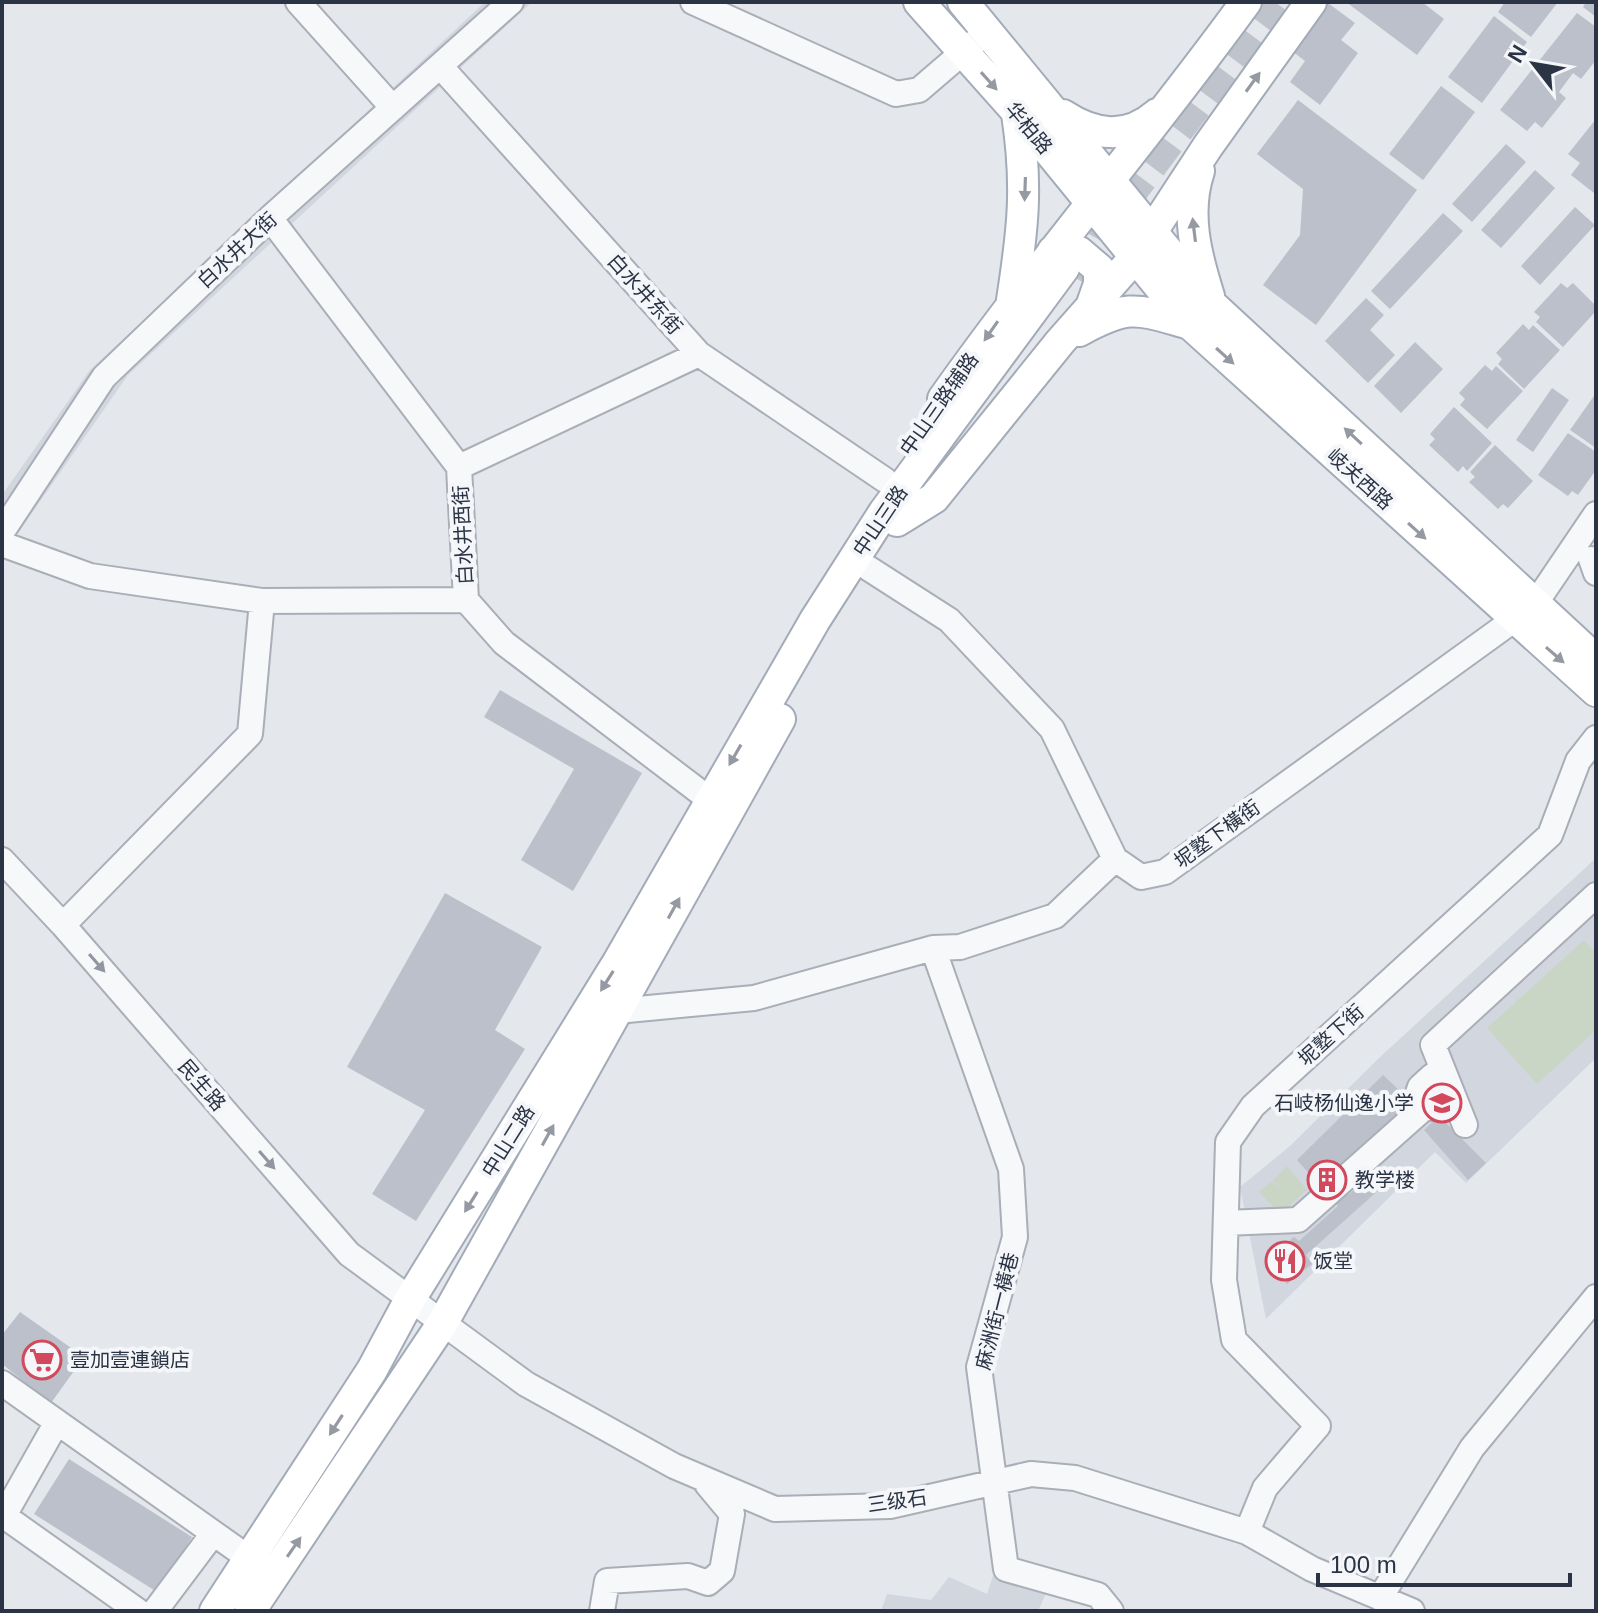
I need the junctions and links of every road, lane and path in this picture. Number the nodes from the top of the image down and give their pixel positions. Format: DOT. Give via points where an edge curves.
graph roads {
  1 [pos="298,2"];
  2 [pos="511,2"];
  3 [pos="693,2"];
  4 [pos="919,2"];
  5 [pos="963,2"];
  6 [pos="1246,2"];
  7 [pos="1311,2"];
  8 [pos="986,31"];
  9 [pos="963,53"];
  10 [pos="441,67"];
  11 [pos="1177,97"];
  12 [pos="393,108"];
  13 [pos="1053,109"];
  14 [pos="1017,112"];
  15 [pos="1208,146"];
  16 [pos="1101,193"];
  17 [pos="270,218"];
  18 [pos="1143,245"];
  19 [pos="1072,276"];
  20 [pos="1012,302"];
  21 [pos="1201,315"];
  22 [pos="1060,342"];
  23 [pos="699,354"];
  24 [pos="459,467"];
  25 [pos="885,480"];
  26 [pos="1596,514"];
  27 [pos="897,521"];
  28 [pos="2,532"];
  29 [pos="2,544"];
  30 [pos="868,568"];
  31 [pos="466,600"];
  32 [pos="262,601"];
  33 [pos="1525,611"];
  34 [pos="815,620"];
  35 [pos="1596,660"];
  36 [pos="797,669"];
  37 [pos="1596,691"];
  38 [pos="1596,738"];
  39 [pos="709,799"];
  40 [pos="1115,859"];
  41 [pos="3,865"];
  42 [pos="1596,895"];
  43 [pos="63,925"];
  44 [pos="933,948"];
  45 [pos="617,1011"];
  46 [pos="1450,1086"];
  47 [pos="1465,1125"];
  48 [pos="1226,1223"];
  49 [pos="1596,1297"];
  50 [pos="409,1301"];
  51 [pos="442,1324"];
  52 [pos="2,1383"];
  53 [pos="57,1422"];
  54 [pos="702,1478"];
  55 [pos="994,1482"];
  56 [pos="3,1518"];
  57 [pos="1247,1532"];
  58 [pos="212,1535"];
  59 [pos="250,1559"];
  60 [pos="1380,1598"];
  61 [pos="138,1611"];
  62 [pos="155,1611"];
  63 [pos="215,1611"];
  64 [pos="250,1611"];
  65 [pos="602,1611"];
  66 [pos="1111,1611"];
  67 [pos="1412,1611"];
  1 -- 12 [label="street"];
  2 -- 10 [label="street, 白水井大街"];
  3 -- 9 [label="street" via="896,94 919,90"];
  4 -- 9 [label="main road, 华柏路"];
  5 -- 8 [label="main road, 华柏路"];
  6 -- 11 [label="main road"];
  15 -- 7 [label="main road, one-way"];
  8 -- 9 [label="street"];
  8 -- 13 [label="main road, 华柏路"];
  9 -- 14 [label="main road, 华柏路, one-way"];
  10 -- 12 [label="street, 白水井大街"];
  10 -- 23 [label="street, 白水井东街"];
  11 -- 13 [label="main road" via="1143,126 1124,132 1083,128"];
  11 -- 16 [label="main road, 中山三路辅路"];
  12 -- 17 [label="street, 白水井大街"];
  13 -- 16 [label="main road, 华柏路"];
  14 -- 16 [label="main road, 华柏路"];
  14 -- 20 [label="main road, one-way" via="1026,170 1025,210"];
  15 -- 18 [label="main road, 中山三路辅路"];
  21 -- 15 [label="main road, one-way" via="1192,192"];
  16 -- 18 [label="main road, 华柏路"];
  16 -- 19 [label="main road, 中山三路辅路"];
  17 -- 24 [label="street, 白水井西街"];
  17 -- 28 [label="street, 白水井大街" via="104,377"];
  18 -- 19 [label="main road, 中山三路辅路"];
  18 -- 21 [label="main road, 岐关西路"];
  19 -- 20 [label="main road, 中山三路辅路"];
  19 -- 22 [label="main road, 中山三路辅路"];
  19 -- 27 [label="main road, 中山三路"];
  19 -- 34 [label="main road, 中山三路" via="884,512"];
  20 -- 25 [label="main road, 中山三路辅路, one-way"];
  21 -- 22 [label="main road" via="1114,312"];
  21 -- 33 [label="main road, 岐关西路"];
  22 -- 27 [label="main road, 中山三路辅路" via="934,498"];
  23 -- 24 [label="street"];
  23 -- 25 [label="street, 白水井东街"];
  24 -- 31 [label="street, 白水井西街"];
  25 -- 34 [label="main road, 中山三路辅路" via="831,562"];
  26 -- 33 [label="street"];
  27 -- 30 [label="main road, 中山三路"];
  29 -- 32 [label="street" via="90,576"];
  30 -- 36 [label="main road, 中山三路"];
  30 -- 40 [label="street" via="949,620 1052,729"];
  31 -- 32 [label="street"];
  31 -- 39 [label="street, 白水井西街" via="504,643"];
  32 -- 43 [label="street" via="250,734"];
  33 -- 35 [label="main road, 岐关西路"];
  33 -- 37 [label="main road, 岐关西路, one-way"];
  33 -- 40 [label="street, 坭墪下橫街" via="1165,872 1141,877"];
  34 -- 36 [label="main road, 中山三路"];
  36 -- 39 [label="main road, 中山二路, one-way"];
  45 -- 36 [label="main road, 中山二路, one-way"];
  38 -- 48 [label="street, 坭墪下街" via="1578,761 1550,835 1253,1106 1228,1142"];
  39 -- 50 [label="main road, 中山二路, one-way" via="618,962"];
  40 -- 44 [label="street" via="1055,916 960,947"];
  41 -- 43 [label="street, 民生路"];
  42 -- 46 [label="street" via="1433,1045"];
  43 -- 50 [label="street, 民生路, one-way" via="349,1254"];
  44 -- 45 [label="street" via="754,998"];
  44 -- 55 [label="street, 麻洲街一橫巷" via="1011,1169 1015,1237 979,1367"];
  51 -- 45 [label="main road, 中山二路, one-way"];
  46 -- 47 [label="street"];
  46 -- 48 [label="street" via="1432,1076 1417,1096 1424,1108 1298,1220"];
  48 -- 57 [label="street, 坭墪下街" via="1224,1280 1234,1340 1318,1426 1265,1488"];
  49 -- 60 [label="street" via="1472,1448"];
  50 -- 51 [label="street, 三级石"];
  50 -- 59 [label="main road, 中山二路, one-way" via="372,1370"];
  51 -- 54 [label="street, 三级石" via="526,1384"];
  64 -- 51 [label="main road, 中山二路, one-way"];
  52 -- 53 [label="street"];
  53 -- 56 [label="street"];
  53 -- 58 [label="street"];
  54 -- 55 [label="street, 三级石" via="775,1509 890,1506"];
  54 -- 65 [label="street" via="732,1514 722,1571 708,1583 688,1576 607,1581"];
  55 -- 57 [label="street, 三级石" via="1031,1474 1075,1478"];
  55 -- 66 [label="street, 麻洲街一橫巷" via="1006,1569 1098,1595"];
  56 -- 61 [label="street"];
  57 -- 60 [label="street, 三级石" via="1312,1569"];
  58 -- 59 [label="street"];
  58 -- 62 [label="street"];
  59 -- 63 [label="main road, 中山二路"];
  60 -- 67 [label="street, 三级石"];
}
